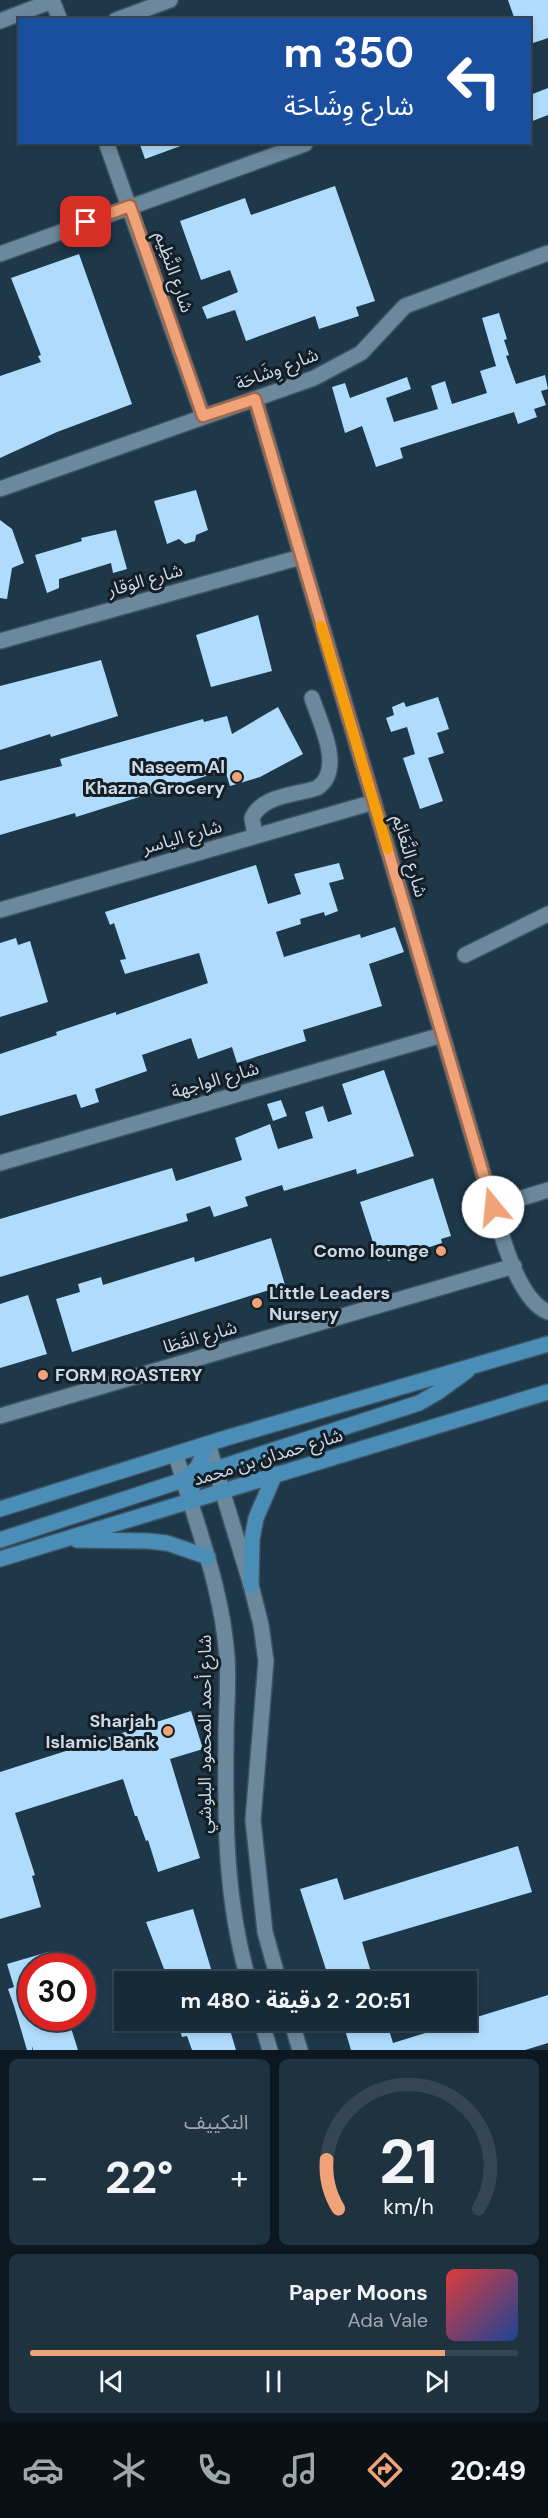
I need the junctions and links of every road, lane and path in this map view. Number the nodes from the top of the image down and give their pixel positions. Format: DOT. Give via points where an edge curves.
graph roads {
  1 [pos="52,0"];
  2 [pos="170,0"];
  3 [pos="59,18"];
  4 [pos="121,18"];
  5 [pos="0,21"];
  6 [pos="107,144"];
  7 [pos="305,144"];
  8 [pos="130,206"];
  9 [pos="548,253"];
  10 [pos="0,254"];
  11 [pos="255,399"];
  12 [pos="203,416"];
  13 [pos="0,489"];
  14 [pos="301,557"];
  15 [pos="0,641"];
  16 [pos="312,698"];
  17 [pos="374,802"];
  18 [pos="255,836"];
  19 [pos="0,910"];
  20 [pos="548,914"];
  21 [pos="465,955"];
  22 [pos="442,1035"];
  23 [pos="0,1163"];
  24 [pos="548,1190"];
  25 [pos="493,1207"];
  26 [pos="514,1266"];
  27 [pos="548,1312"];
  28 [pos="548,1344"];
  29 [pos="474,1366"];
  30 [pos="548,1392"];
  31 [pos="0,1416"];
  32 [pos="208,1444"];
  33 [pos="176,1455"];
  34 [pos="216,1467"];
  35 [pos="275,1474"];
  36 [pos="183,1480"];
  37 [pos="223,1491"];
  38 [pos="189,1502"];
  39 [pos="0,1509"];
  40 [pos="0,1540"];
  41 [pos="62,1540"];
  42 [pos="208,1557"];
  43 [pos="0,1559"];
  44 [pos="251,1585"];
  45 [pos="247,1971"];
  46 [pos="276,1971"];
  47 [pos="264,2031"];
  48 [pos="294,2031"];
  49 [pos="270,2050"];
  50 [pos="300,2050"];
  1 -- 3 [label="street"];
  1 -- 5 [label="street"];
  2 -- 4 [label="street"];
  6 -- 8 [label="street, شارع النَّظِيم"];
  7 -- 8 [label="street"];
  8 -- 10 [label="street"];
  8 -- 12 [label="street, شارع النَّظِيم"];
  9 -- 11 [label="street, شارع وِشَاحَة" via="405,306 361,352 315,378"];
  11 -- 12 [label="street, شارع وِشَاحَة"];
  11 -- 14 [label="street, شارع النَّعَائِم"];
  12 -- 13 [label="street, شارع وِشَاحَة"];
  14 -- 15 [label="street, شارع الوَقار"];
  14 -- 17 [label="street, شارع النَّعَائِم"];
  16 -- 18 [label="street" via="331,771 317,788 258,807 252,818"];
  17 -- 18 [label="street, شارع الياسر"];
  17 -- 22 [label="street, شارع النَّعَائِم"];
  18 -- 19 [label="street, شارع الياسر"];
  20 -- 21 [label="street"];
  22 -- 23 [label="street, شارع الواجهة"];
  22 -- 25 [label="street, شارع النَّعَائِم"];
  24 -- 25 [label="street"];
  25 -- 26 [label="street, شارع النَّعَائِم"];
  26 -- 27 [label="street, شارع النَّعَائِم" via="531,1299"];
  26 -- 31 [label="street, شارع القَطَا"];
  28 -- 29 [label="main road, شارع حمدان بن محمد"];
  29 -- 32 [label="main road, شارع حمدان بن محمد"];
  29 -- 34 [label="main road" via="419,1402"];
  30 -- 35 [label="main road, شارع حمدان بن محمد"];
  32 -- 33 [label="main road, شارع حمدان بن محمد"];
  32 -- 34 [label="street"];
  32 -- 36 [label="main road" via="197,1468"];
  33 -- 36 [label="street, شارع أحمد المحمود البلوشي"];
  33 -- 39 [label="main road, شارع حمدان بن محمد"];
  34 -- 37 [label="street"];
  34 -- 38 [label="main road" via="197,1478"];
  35 -- 37 [label="main road, شارع حمدان بن محمد"];
  35 -- 44 [label="main road" via="256,1518"];
  36 -- 38 [label="street, شارع أحمد المحمود البلوشي"];
  36 -- 40 [label="main road"];
  37 -- 38 [label="main road, شارع حمدان بن محمد"];
  37 -- 44 [label="street"];
  38 -- 41 [label="main road, شارع حمدان بن محمد"];
  38 -- 42 [label="street, شارع أحمد المحمود البلوشي"];
  41 -- 42 [label="main road" via="167,1543"];
  41 -- 43 [label="main road, شارع حمدان بن محمد"];
  42 -- 45 [label="street, شارع أحمد المحمود البلوشي" via="223,1616 228,1660 228,1875"];
  44 -- 46 [label="street" via="266,1661 253,1820 265,1932"];
  47 -- 49 [label="street"];
  48 -- 50 [label="street"];
}
